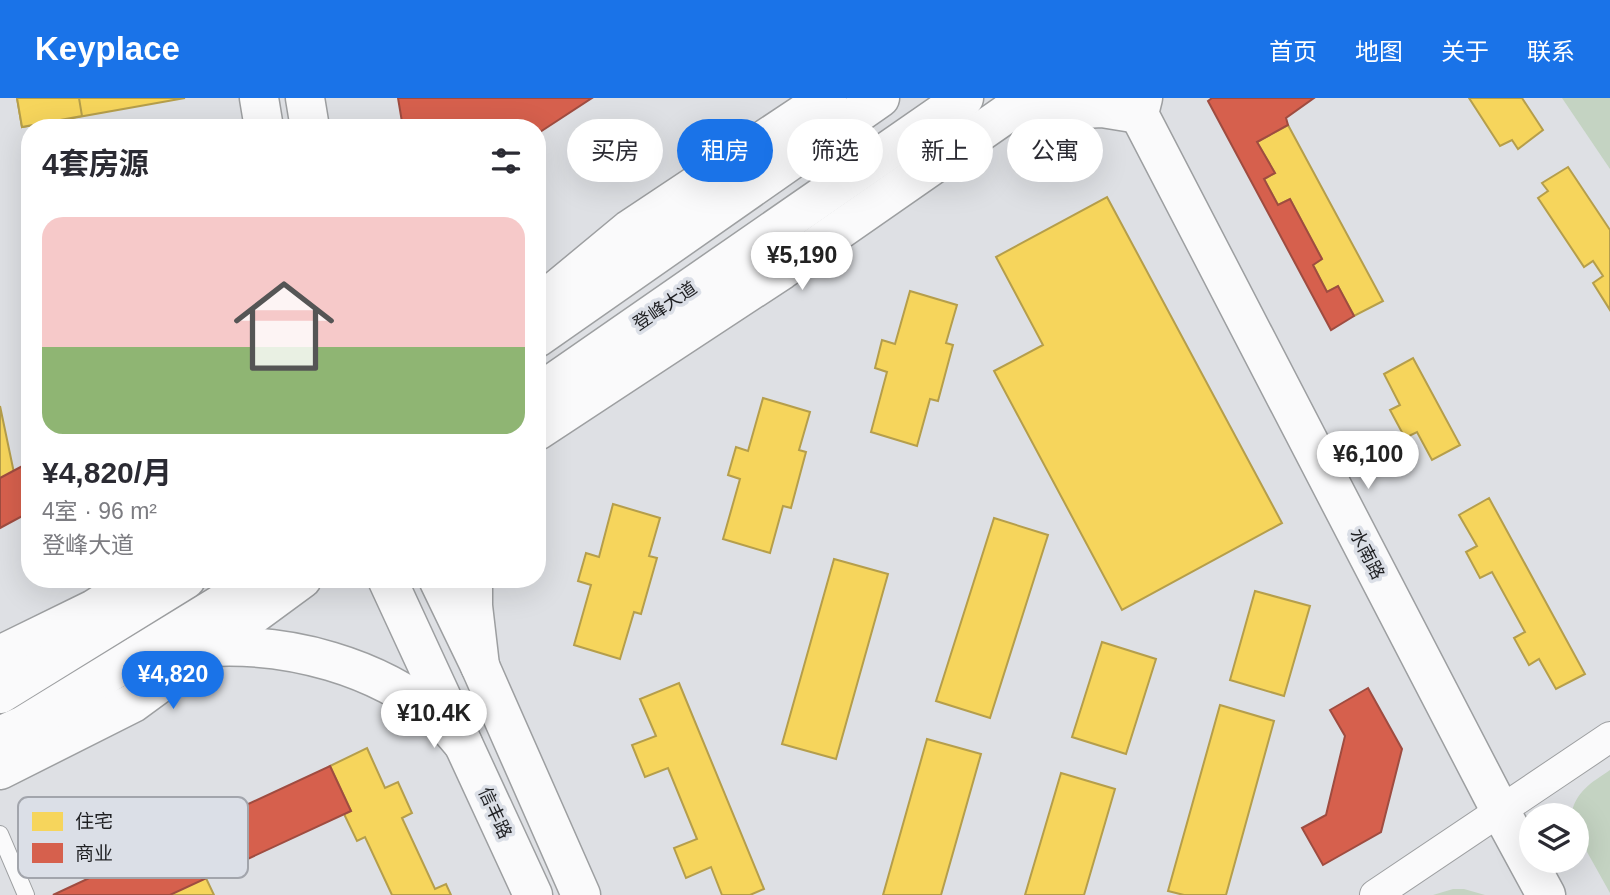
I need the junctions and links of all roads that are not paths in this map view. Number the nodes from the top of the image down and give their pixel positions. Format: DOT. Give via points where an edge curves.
graph roads {
  1 [pos="259,98"];
  2 [pos="305,98"];
  3 [pos="827,98"];
  4 [pos="880,98"];
  5 [pos="964,98"];
  6 [pos="1019,106"];
  7 [pos="1141,106"];
  8 [pos="262,119"];
  9 [pos="308,119"];
  10 [pos="546,321"];
  11 [pos="546,322"];
  12 [pos="573,369"];
  13 [pos="546,388"];
  14 [pos="546,405"];
  15 [pos="546,425"];
  16 [pos="154,588"];
  17 [pos="159,588"];
  18 [pos="247,588"];
  19 [pos="290,588"];
  20 [pos="391,588"];
  21 [pos="442,588"];
  22 [pos="473,588"];
  23 [pos="211,647"];
  24 [pos="0,655"];
  25 [pos="137,656"];
  26 [pos="480,666"];
  27 [pos="0,694"];
  28 [pos="0,736"];
  29 [pos="1610,737"];
  30 [pos="463,744"];
  31 [pos="0,770"];
  32 [pos="1501,812"];
  33 [pos="0,834"];
  34 [pos="18,876"];
  35 [pos="19,878"];
  36 [pos="26,895"];
  37 [pos="533,895"];
  38 [pos="581,895"];
  39 [pos="1375,895"];
  40 [pos="1546,895"];
  1 -- 8 [label="main road"];
  2 -- 9 [label="main road"];
  3 -- 10 [label="main road" via="630,229"];
  4 -- 11 [label="main road"];
  5 -- 12 [label="main road, 登峰大道"];
  6 -- 7 [label="main road"];
  6 -- 15 [label="main road"];
  7 -- 32 [label="main road, 水南路"];
  12 -- 13 [label="main road, 登峰大道"];
  12 -- 14 [label="main road"];
  16 -- 24 [label="main road" via="94,609"];
  17 -- 27 [label="main road"];
  18 -- 25 [label="main road"];
  19 -- 23 [label="main road"];
  20 -- 30 [label="main road, 信丰路"];
  21 -- 26 [label="main road"];
  22 -- 26 [label="main road"];
  23 -- 25 [label="main road"];
  23 -- 30 [label="main road" via="295,652 356,670 413,699"];
  23 -- 31 [label="main road" via="133,703"];
  25 -- 28 [label="main road"];
  26 -- 38 [label="main road"];
  29 -- 32 [label="street"];
  30 -- 37 [label="main road, 信丰路"];
  32 -- 39 [label="street"];
  32 -- 40 [label="main road, 水南路"];
  33 -- 34 [label="lane"];
  35 -- 36 [label="lane"];
}
